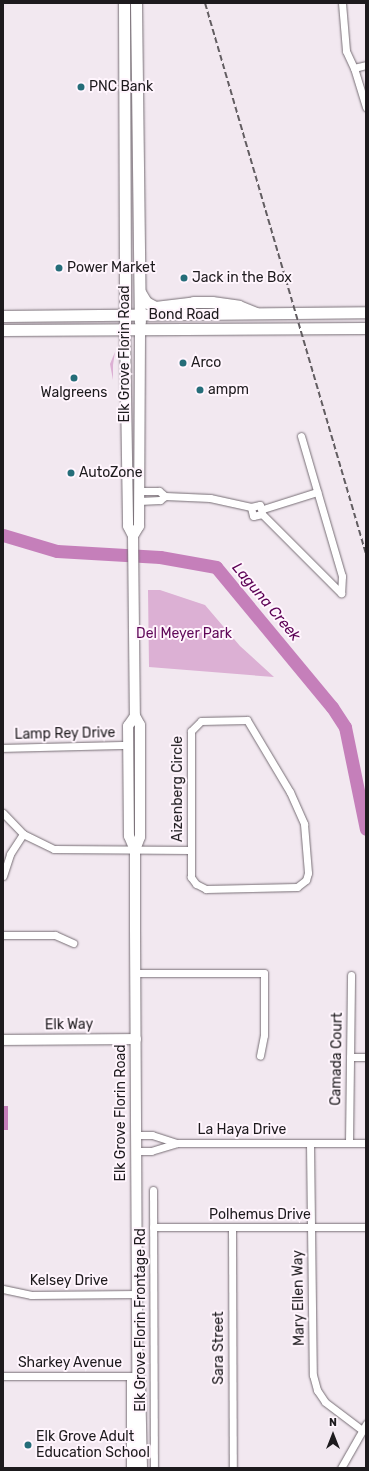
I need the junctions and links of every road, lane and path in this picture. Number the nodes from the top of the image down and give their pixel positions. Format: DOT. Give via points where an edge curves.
graph roads {
  1 [pos="124,3"];
  2 [pos="136,3"];
  3 [pos="342,3"];
  4 [pos="366,65"];
  5 [pos="124,68"];
  6 [pos="354,68"];
  7 [pos="366,107"];
  8 [pos="138,112"];
  9 [pos="125,132"];
  10 [pos="138,157"];
  11 [pos="140,292"];
  12 [pos="366,312"];
  13 [pos="260,315"];
  14 [pos="3,316"];
  15 [pos="124,316"];
  16 [pos="140,316"];
  17 [pos="366,320"];
  18 [pos="332,328"];
  19 [pos="366,328"];
  20 [pos="3,330"];
  21 [pos="125,330"];
  22 [pos="140,331"];
  23 [pos="301,436"];
  24 [pos="127,466"];
  25 [pos="317,492"];
  26 [pos="139,496"];
  27 [pos="252,507"];
  28 [pos="263,511"];
  29 [pos="133,536"];
  30 [pos="135,716"];
  31 [pos="128,745"];
  32 [pos="3,748"];
  33 [pos="3,813"];
  34 [pos="22,834"];
  35 [pos="135,850"];
  36 [pos="191,850"];
  37 [pos="3,876"];
  38 [pos="3,935"];
  39 [pos="73,943"];
  40 [pos="135,972"];
  41 [pos="351,975"];
  42 [pos="136,1039"];
  43 [pos="3,1040"];
  44 [pos="260,1056"];
  45 [pos="366,1057"];
  46 [pos="350,1058"];
  47 [pos="136,1135"];
  48 [pos="177,1143"];
  49 [pos="310,1143"];
  50 [pos="349,1143"];
  51 [pos="366,1143"];
  52 [pos="136,1151"];
  53 [pos="153,1190"];
  54 [pos="154,1227"];
  55 [pos="311,1227"];
  56 [pos="366,1227"];
  57 [pos="232,1228"];
  58 [pos="3,1289"];
  59 [pos="137,1294"];
  60 [pos="3,1376"];
  61 [pos="136,1376"];
  62 [pos="364,1427"];
  63 [pos="142,1450"];
  64 [pos="154,1450"];
  65 [pos="132,1468"];
  66 [pos="142,1468"];
  67 [pos="154,1468"];
  68 [pos="233,1468"];
  69 [pos="341,1468"];
  1 -- 5 [label="main road, Elk Grove Florin Road"];
  2 -- 8 [label="main road, Elk Grove Florin Road"];
  3 -- 6 [label="street" via="346,51"];
  4 -- 6 [label="street"];
  5 -- 8 [label="main road" via="131,88 132,107"];
  5 -- 9 [label="main road, Elk Grove Florin Road"];
  6 -- 7 [label="street"];
  8 -- 10 [label="main road, Elk Grove Florin Road"];
  9 -- 10 [label="main road" via="130,134 132,148"];
  9 -- 15 [label="main road, Elk Grove Florin Road"];
  10 -- 11 [label="main road, Elk Grove Florin Road"];
  11 -- 13 [label="main road" via="146,302 155,307 212,302 239,306"];
  11 -- 16 [label="main road, Elk Grove Florin Road"];
  12 -- 13 [label="main road, Bond Road"];
  13 -- 16 [label="main road, Bond Road"];
  14 -- 15 [label="main road, Bond Road"];
  15 -- 16 [label="main road, Bond Road"];
  15 -- 21 [label="main road, Elk Grove Florin Road"];
  16 -- 22 [label="main road, Elk Grove Florin Road"];
  17 -- 18 [label="main road"];
  18 -- 19 [label="main road, Bond Road"];
  18 -- 22 [label="main road, Bond Road"];
  20 -- 21 [label="main road, Bond Road"];
  21 -- 22 [label="main road, Bond Road"];
  21 -- 24 [label="main road, Elk Grove Florin Road"];
  22 -- 26 [label="main road, Elk Grove Florin Road"];
  23 -- 25 [label="street"];
  24 -- 26 [label="main road" via="133,475 133,500"];
  24 -- 29 [label="main road, Elk Grove Florin Road" via="128,526"];
  25 -- 28 [label="street"];
  25 -- 28 [label="street" via="342,576 341,593"];
  26 -- 27 [label="street" via="160,500 165,496 210,498"];
  26 -- 29 [label="main road, Elk Grove Florin Road" via="139,526"];
  27 -- 28 [label="street" via="258,504"];
  27 -- 28 [label="street" via="253,516"];
  29 -- 30 [label="main road, Elk Grove Florin Road"];
  30 -- 31 [label="main road, Elk Grove Florin Road" via="128,726"];
  30 -- 35 [label="main road, Elk Grove Florin Road" via="140,725 140,837"];
  31 -- 32 [label="street, Lamp Rey Drive"];
  31 -- 35 [label="main road, Elk Grove Florin Road" via="129,836"];
  33 -- 34 [label="street"];
  34 -- 35 [label="street, Aizenberg Circle" via="46,846 62,850"];
  34 -- 37 [label="street" via="10,854"];
  35 -- 36 [label="street, Aizenberg Circle"];
  35 -- 40 [label="main road, Elk Grove Florin Road"];
  36 -- 36 [label="street, Aizenberg Circle" via="192,877 202,888 293,888 306,880 307,849 298,807 247,720 201,721 192,728"];
  38 -- 39 [label="street" via="55,935"];
  40 -- 42 [label="main road, Elk Grove Florin Road"];
  40 -- 44 [label="street" via="264,973 264,1035"];
  41 -- 46 [label="street, Camada Court"];
  42 -- 43 [label="main road, Elk Way"];
  42 -- 47 [label="main road, Elk Grove Florin Road"];
  45 -- 46 [label="street"];
  46 -- 50 [label="street, Camada Court"];
  47 -- 48 [label="street, La Haya Drive" via="152,1135"];
  47 -- 52 [label="main road, Elk Grove Florin Road"];
  48 -- 49 [label="street, La Haya Drive"];
  48 -- 52 [label="street" via="151,1151"];
  49 -- 50 [label="street, La Haya Drive"];
  49 -- 55 [label="street, Mary Ellen Way"];
  50 -- 51 [label="street, La Haya Drive"];
  52 -- 59 [label="main road, Elk Grove Florin Road"];
  53 -- 54 [label="street, Elk Grove Florin Frontage Rd"];
  54 -- 57 [label="street, Polhemus Drive"];
  54 -- 64 [label="street, Elk Grove Florin Frontage Rd"];
  55 -- 56 [label="street, Polhemus Drive"];
  55 -- 57 [label="street, Polhemus Drive"];
  55 -- 62 [label="street, Mary Ellen Way" via="312,1367 315,1382 325,1402"];
  57 -- 68 [label="street, Sara Street"];
  58 -- 59 [label="street, Kelsey Drive" via="31,1295"];
  59 -- 61 [label="main road, Elk Grove Florin Road"];
  60 -- 61 [label="street, Sharkey Avenue"];
  61 -- 63 [label="main road, Elk Grove Florin Road" via="140,1380"];
  61 -- 65 [label="main road, Elk Grove Florin Road" via="132,1381"];
  62 -- 69 [label="street"];
  63 -- 64 [label="street"];
  63 -- 66 [label="main road, Elk Grove Florin Road"];
  64 -- 67 [label="street, Elk Grove Florin Frontage Rd"];
}
